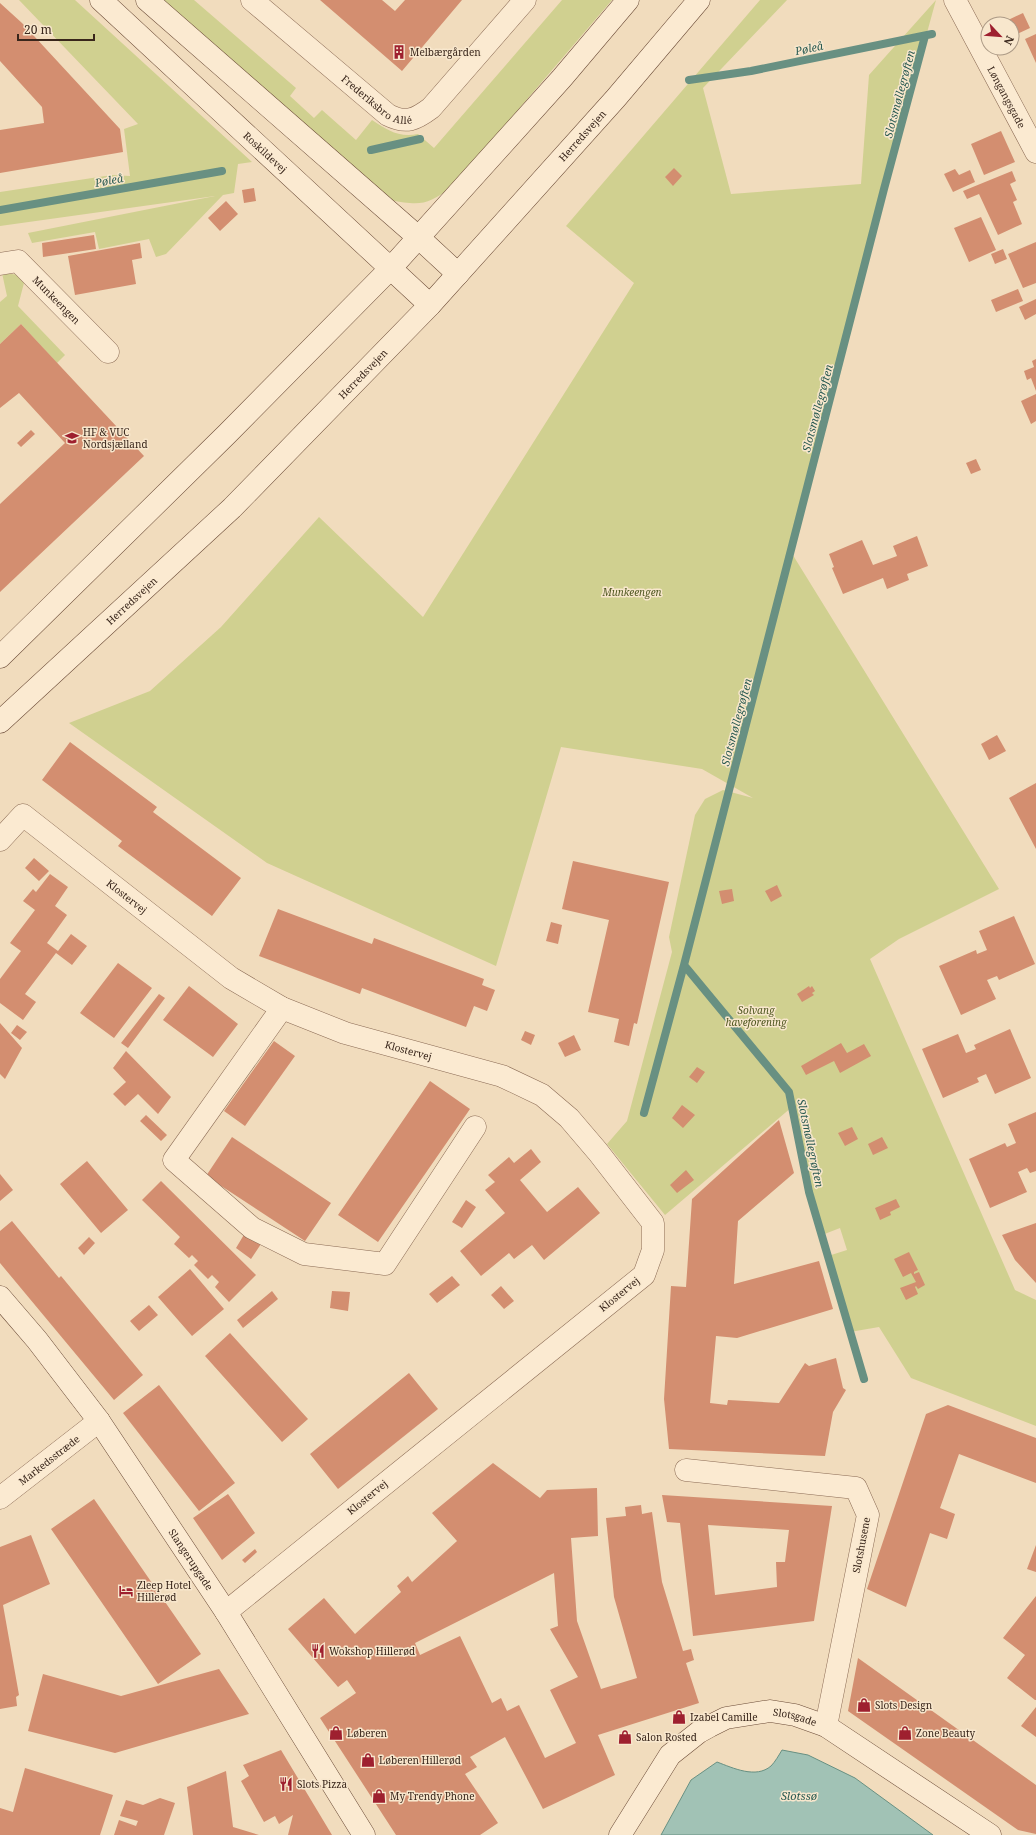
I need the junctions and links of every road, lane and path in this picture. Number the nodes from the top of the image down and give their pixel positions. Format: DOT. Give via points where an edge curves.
graph roads {
  1 [pos="101,0"];
  2 [pos="147,0"];
  3 [pos="252,0"];
  4 [pos="525,0"];
  5 [pos="628,0"];
  6 [pos="699,0"];
  7 [pos="955,0"];
  8 [pos="1036,152"];
  9 [pos="418,237"];
  10 [pos="0,264"];
  11 [pos="390,269"];
  12 [pos="458,274"];
  13 [pos="430,305"];
  14 [pos="108,352"];
  15 [pos="0,657"];
  16 [pos="0,722"];
  17 [pos="0,840"];
  18 [pos="282,1008"];
  19 [pos="475,1127"];
  20 [pos="0,1297"];
  21 [pos="99,1421"];
  22 [pos="686,1470"];
  23 [pos="0,1498"];
  24 [pos="226,1612"];
  25 [pos="826,1726"];
  26 [pos="364,1835"];
  27 [pos="620,1835"];
  28 [pos="990,1835"];
  1 -- 11 [label="street, Roskildevej"];
  2 -- 9 [label="street"];
  3 -- 4 [label="street, Frederiksbro Allé" via="388,115 400,121 416,117 431,108"];
  5 -- 9 [label="street" via="562,78"];
  6 -- 12 [label="street, Herredsvejen" via="616,98"];
  7 -- 8 [label="street, Løngangsgade"];
  9 -- 11 [label="street"];
  9 -- 12 [label="street"];
  10 -- 14 [label="street, Munkeengen" via="18,260"];
  11 -- 13 [label="street, Roskildevej"];
  11 -- 15 [label="street" via="227,434"];
  12 -- 13 [label="street, Herredsvejen"];
  13 -- 16 [label="street, Herredsvejen" via="232,508"];
  17 -- 18 [label="street, Klostervej" via="23,814 231,978"];
  18 -- 19 [label="street" via="174,1160 252,1228 304,1254 385,1264"];
  18 -- 24 [label="street, Klostervej" via="345,1034 502,1076 542,1095 569,1118 653,1224 653,1250 644,1275"];
  20 -- 21 [label="street, Slangerupgade" via="37,1340"];
  21 -- 23 [label="street, Markedsstræde"];
  21 -- 24 [label="street, Slangerupgade"];
  22 -- 25 [label="street, Slotshusene" via="856,1488 868,1515"];
  24 -- 26 [label="street, Slangerupgade"];
  25 -- 27 [label="street, Slotsgade" via="795,1715 770,1711 726,1718 710,1726 670,1755"];
  25 -- 28 [label="street, Slotsgade"];
}
